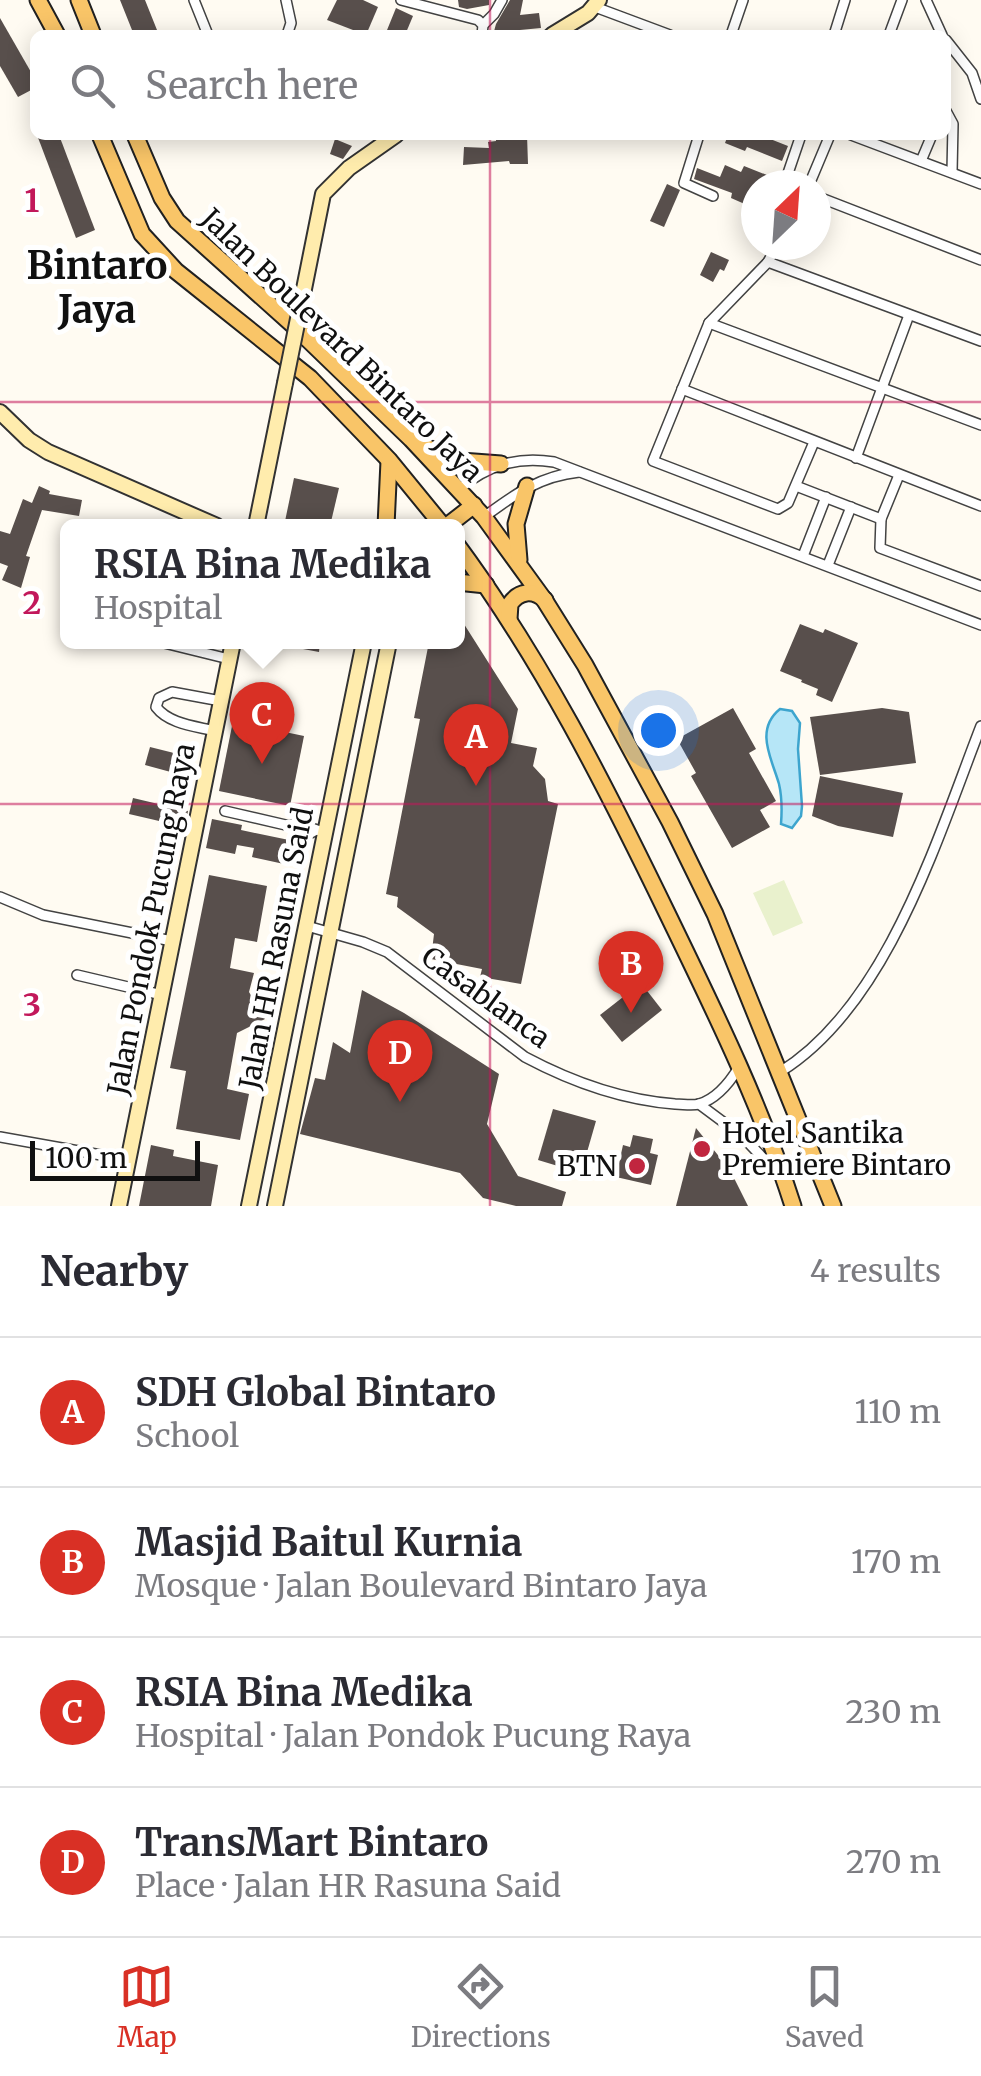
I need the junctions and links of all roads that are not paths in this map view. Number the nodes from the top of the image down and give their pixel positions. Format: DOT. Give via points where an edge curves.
graph roads {
  1 [pos="38,0"];
  2 [pos="79,0"];
  3 [pos="194,0"];
  4 [pos="400,0"];
  5 [pos="502,0"];
  6 [pos="743,0"];
  7 [pos="845,0"];
  8 [pos="902,0"];
  9 [pos="926,0"];
  10 [pos="287,1"];
  11 [pos="597,4"];
  12 [pos="54,30"];
  13 [pos="91,30"];
  14 [pos="206,30"];
  15 [pos="289,30"];
  16 [pos="483,30"];
  17 [pos="559,30"];
  18 [pos="658,30"];
  19 [pos="733,30"];
  20 [pos="836,30"];
  21 [pos="891,30"];
  22 [pos="940,30"];
  23 [pos="951,45"];
  24 [pos="976,72"];
  25 [pos="981,99"];
  26 [pos="951,120"];
  27 [pos="102,140"];
  28 [pos="136,140"];
  29 [pos="389,140"];
  30 [pos="697,140"];
  31 [pos="798,140"];
  32 [pos="828,140"];
  33 [pos="866,140"];
  34 [pos="930,140"];
  35 [pos="921,160"];
  36 [pos="789,170"];
  37 [pos="815,170"];
  38 [pos="952,172"];
  39 [pos="981,184"];
  40 [pos="712,196"];
  41 [pos="831,202"];
  42 [pos="981,260"];
  43 [pos="768,262"];
  44 [pos="910,315"];
  45 [pos="709,322"];
  46 [pos="981,341"];
  47 [pos="882,388"];
  48 [pos="682,389"];
  49 [pos="378,406"];
  50 [pos="0,412"];
  51 [pos="981,425"];
  52 [pos="358,426"];
  53 [pos="411,439"];
  54 [pos="814,442"];
  55 [pos="856,458"];
  56 [pos="389,460"];
  57 [pos="501,464"];
  58 [pos="582,472"];
  59 [pos="899,474"];
  60 [pos="527,486"];
  61 [pos="796,486"];
  62 [pos="459,489"];
  63 [pos="826,498"];
  64 [pos="981,506"];
  65 [pos="851,507"];
  66 [pos="479,511"];
  67 [pos="201,519"];
  68 [pos="257,519"];
  69 [pos="386,519"];
  70 [pos="433,519"];
  71 [pos="453,519"];
  72 [pos="881,519"];
  73 [pos="465,556"];
  74 [pos="803,556"];
  75 [pos="519,562"];
  76 [pos="828,565"];
  77 [pos="465,583"];
  78 [pos="486,585"];
  79 [pos="981,586"];
  80 [pos="545,601"];
  81 [pos="510,623"];
  82 [pos="981,625"];
  83 [pos="189,649"];
  84 [pos="232,649"];
  85 [pos="363,649"];
  86 [pos="388,649"];
  87 [pos="230,659"];
  88 [pos="221,701"];
  89 [pos="981,726"];
  90 [pos="347,727"];
  91 [pos="215,731"];
  92 [pos="370,732"];
  93 [pos="224,811"];
  94 [pos="321,831"];
  95 [pos="0,897"];
  96 [pos="307,926"];
  97 [pos="330,932"];
  98 [pos="172,941"];
  99 [pos="77,975"];
  100 [pos="162,996"];
  101 [pos="739,1067"];
  102 [pos="780,1072"];
  103 [pos="699,1104"];
  104 [pos="0,1137"];
  105 [pos="128,1160"];
  106 [pos="786,1184"];
  107 [pos="250,1204"];
  108 [pos="119,1206"];
  109 [pos="274,1206"];
  110 [pos="796,1206"];
  111 [pos="830,1206"];
  1 -- 12 [label="main road"];
  2 -- 13 [label="main road"];
  3 -- 14 [label="street"];
  4 -- 16 [label="street" via="476,20"];
  5 -- 16 [label="street"];
  6 -- 19 [label="street"];
  7 -- 20 [label="street"];
  8 -- 21 [label="street"];
  9 -- 22 [label="street"];
  10 -- 15 [label="street"];
  11 -- 17 [label="main road"];
  11 -- 18 [label="street"];
  23 -- 24 [label="street"];
  24 -- 25 [label="street"];
  26 -- 38 [label="street"];
  27 -- 52 [label="main road, Jalan Boulevard Bintaro Jaya" via="142,234 176,271 286,357"];
  28 -- 49 [label="main road, Jalan Boulevard Bintaro Jaya" via="177,221"];
  29 -- 68 [label="main road, bridge" via="323,194"];
  30 -- 40 [label="street" via="684,183"];
  31 -- 36 [label="street"];
  32 -- 37 [label="street"];
  33 -- 35 [label="street"];
  34 -- 35 [label="street"];
  35 -- 38 [label="street"];
  38 -- 39 [label="street"];
  41 -- 42 [label="street"];
  43 -- 44 [label="street"];
  43 -- 45 [label="street"];
  44 -- 46 [label="street"];
  44 -- 47 [label="street"];
  45 -- 47 [label="street"];
  45 -- 48 [label="street"];
  47 -- 51 [label="street"];
  47 -- 55 [label="street"];
  48 -- 54 [label="street"];
  48 -- 61 [label="street" via="653,461 778,509"];
  49 -- 52 [label="main road" via="376,425"];
  49 -- 53 [label="main road, Jalan Boulevard Bintaro Jaya"];
  50 -- 67 [label="main road" via="48,452"];
  52 -- 56 [label="main road, Jalan Boulevard Bintaro Jaya"];
  53 -- 57 [label="main road" via="448,457"];
  53 -- 62 [label="main road, Jalan Boulevard Bintaro Jaya"];
  54 -- 55 [label="street"];
  54 -- 61 [label="street"];
  55 -- 59 [label="street"];
  56 -- 69 [label="main road"];
  56 -- 70 [label="main road, Jalan Boulevard Bintaro Jaya"];
  57 -- 58 [label="street" via="544,460"];
  57 -- 62 [label="street"];
  58 -- 60 [label="street"];
  58 -- 74 [label="street"];
  59 -- 64 [label="street"];
  59 -- 72 [label="street"];
  60 -- 66 [label="street"];
  60 -- 75 [label="main road" via="516,524"];
  61 -- 63 [label="street"];
  62 -- 66 [label="main road, Jalan Boulevard Bintaro Jaya"];
  63 -- 65 [label="street"];
  63 -- 74 [label="street"];
  65 -- 72 [label="street"];
  65 -- 76 [label="street"];
  66 -- 71 [label="main road"];
  66 -- 75 [label="main road, Jalan Boulevard Bintaro Jaya"];
  72 -- 79 [label="street" via="880,548"];
  73 -- 78 [label="main road"];
  74 -- 76 [label="street"];
  75 -- 80 [label="main road, Jalan Boulevard Bintaro Jaya"];
  76 -- 82 [label="street"];
  77 -- 78 [label="main road"];
  78 -- 81 [label="main road"];
  80 -- 81 [label="main road" via="533,593 515,597"];
  80 -- 102 [label="main road, Jalan Boulevard Bintaro Jaya" via="676,835"];
  81 -- 101 [label="main road" via="589,755"];
  83 -- 87 [label="street"];
  84 -- 87 [label="main road, Jalan Pondok Pucung Raya"];
  85 -- 90 [label="main road, Jalan HR Rasuna Said"];
  86 -- 92 [label="main road, Jalan HR Rasuna Said"];
  87 -- 88 [label="main road, Jalan Pondok Pucung Raya"];
  88 -- 91 [label="main road, Jalan Pondok Pucung Raya"];
  88 -- 91 [label="street" via="172,692 156,707 176,721"];
  89 -- 102 [label="street" via="887,947 837,1026"];
  90 -- 92 [label="main road"];
  90 -- 94 [label="main road, Jalan HR Rasuna Said"];
  91 -- 98 [label="main road, Jalan Pondok Pucung Raya"];
  92 -- 97 [label="main road, Jalan HR Rasuna Said"];
  93 -- 94 [label="street"];
  94 -- 96 [label="main road, Jalan HR Rasuna Said"];
  95 -- 98 [label="street" via="43,915"];
  96 -- 97 [label="street, Casablanca"];
  96 -- 107 [label="main road, Jalan HR Rasuna Said"];
  97 -- 103 [label="street, Casablanca" via="386,952 550,1070 644,1101"];
  97 -- 109 [label="main road, Jalan HR Rasuna Said"];
  98 -- 100 [label="main road, Jalan Pondok Pucung Raya"];
  99 -- 100 [label="street"];
  100 -- 105 [label="main road, Jalan Pondok Pucung Raya"];
  101 -- 103 [label="street"];
  101 -- 106 [label="main road"];
  102 -- 111 [label="main road, Jalan Boulevard Bintaro Jaya"];
  103 -- 106 [label="street" via="742,1136"];
  104 -- 105 [label="street"];
  105 -- 108 [label="main road, Jalan Pondok Pucung Raya"];
  106 -- 110 [label="main road"];
  107 -- 109 [label="street"];
}
